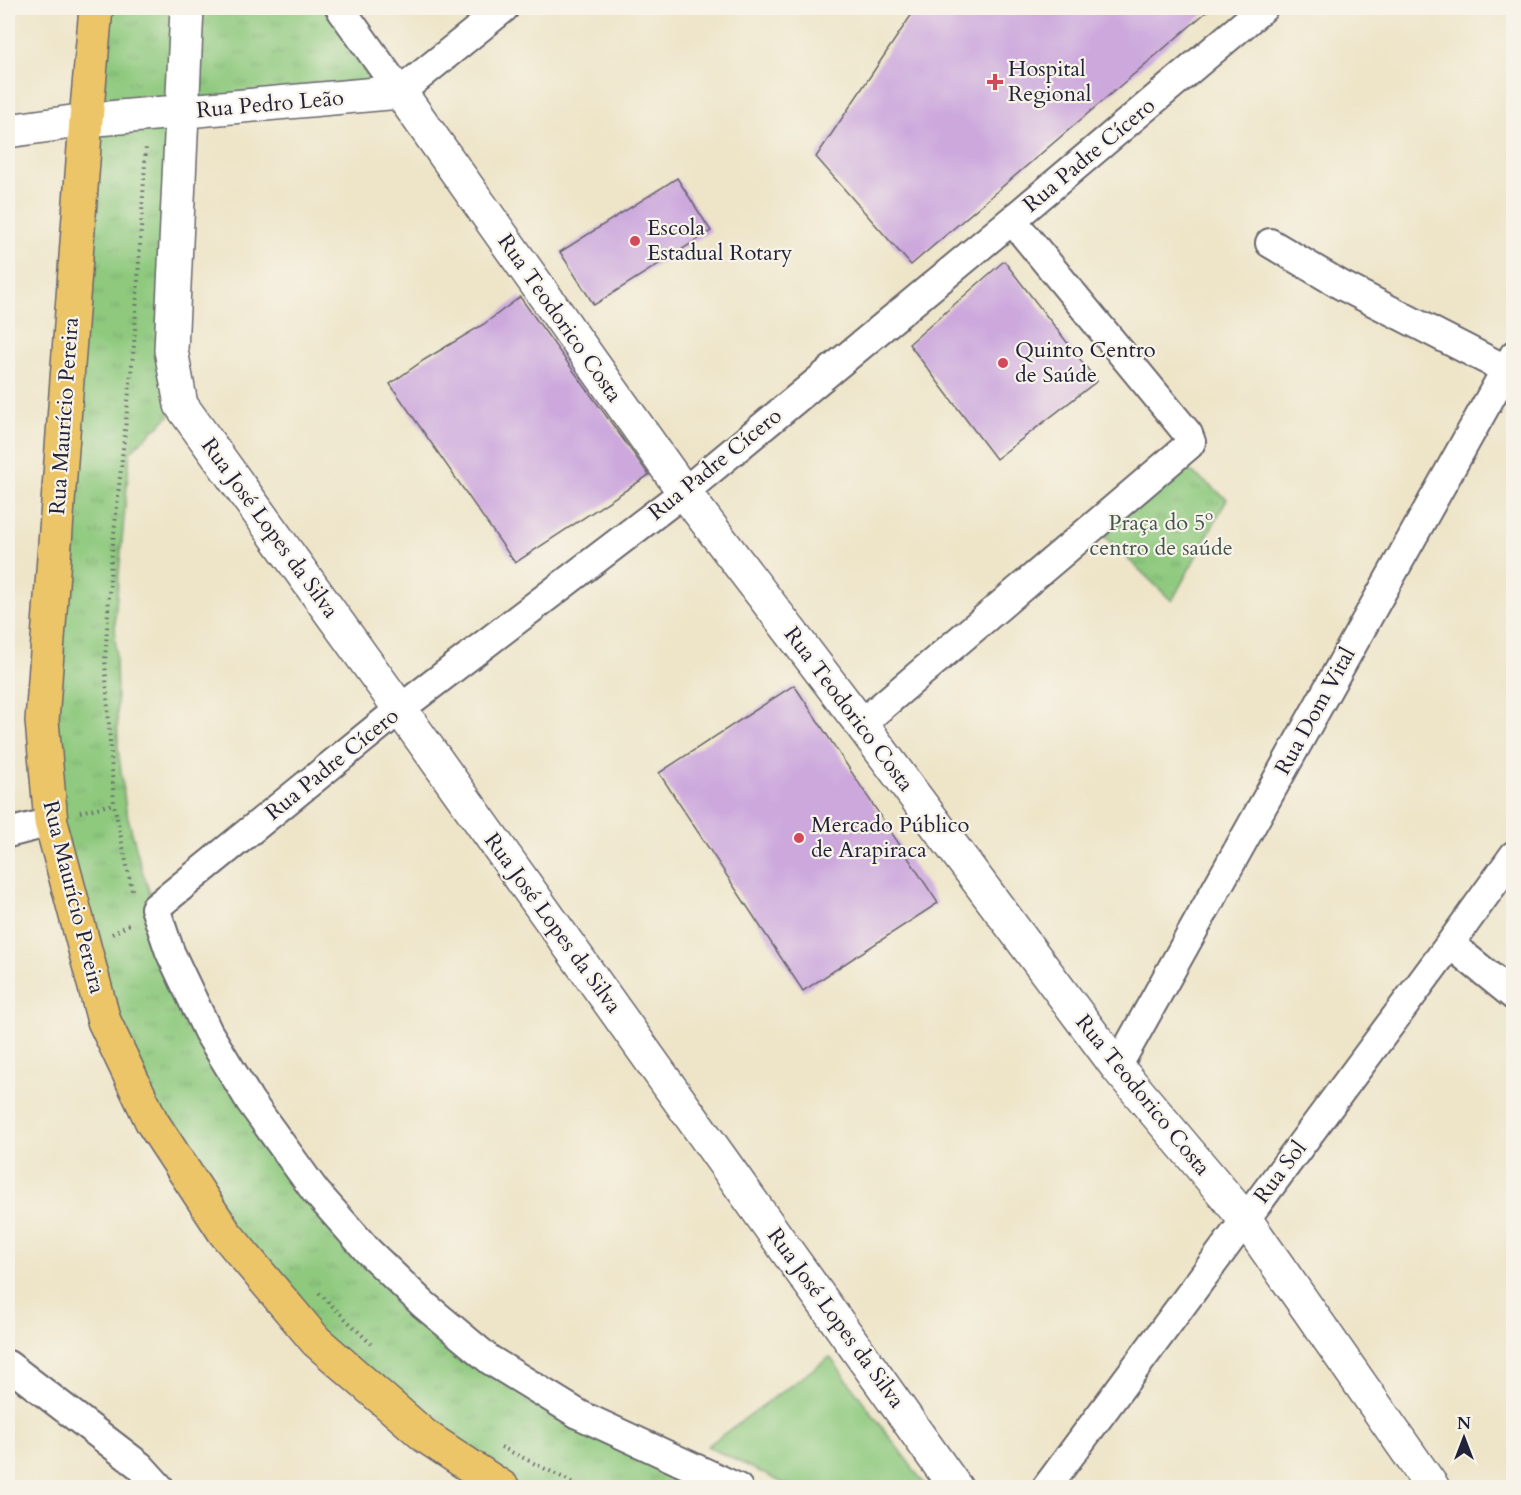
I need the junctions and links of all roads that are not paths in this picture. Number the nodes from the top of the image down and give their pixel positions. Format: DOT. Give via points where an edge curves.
graph roads {
  1 [pos="96,8"];
  2 [pos="187,8"];
  3 [pos="340,8"];
  4 [pos="504,8"];
  5 [pos="1263,8"];
  6 [pos="400,92"];
  7 [pos="181,112"];
  8 [pos="86,120"];
  9 [pos="8,131"];
  10 [pos="1012,220"];
  11 [pos="1270,243"];
  12 [pos="1510,362"];
  13 [pos="684,492"];
  14 [pos="400,709"];
  15 [pos="861,724"];
  16 [pos="51,822"];
  17 [pos="8,833"];
  18 [pos="1514,855"];
  19 [pos="1450,944"];
  20 [pos="1514,996"];
  21 [pos="1117,1067"];
  22 [pos="1245,1219"];
  23 [pos="8,1365"];
  24 [pos="160,1488"];
  25 [pos="503,1488"];
  26 [pos="738,1488"];
  27 [pos="956,1488"];
  28 [pos="1046,1488"];
  29 [pos="1433,1488"];
  1 -- 8 [label="main road, Rua Maurício Pereira"];
  2 -- 7 [label="street"];
  3 -- 6 [label="street, Rua Teodorico Costa"];
  4 -- 6 [label="street"];
  5 -- 10 [label="street, Rua Padre Cícero"];
  6 -- 7 [label="street, Rua Pedro Leão"];
  6 -- 13 [label="street, Rua Teodorico Costa"];
  7 -- 8 [label="street, Rua Pedro Leão"];
  7 -- 14 [label="street, Rua José Lopes da Silva" via="171,350 181,405"];
  8 -- 9 [label="street, Rua Pedro Leão"];
  8 -- 16 [label="main road, Rua Maurício Pereira" via="42,721"];
  10 -- 13 [label="street, Rua Padre Cícero"];
  10 -- 15 [label="street" via="1191,442"];
  11 -- 12 [label="street" via="1341,285"];
  12 -- 21 [label="street, Rua Dom Vital"];
  13 -- 14 [label="street, Rua Padre Cícero"];
  13 -- 15 [label="street, Rua Teodorico Costa"];
  14 -- 26 [label="street, Rua Padre Cícero" via="142,908 250,1101 315,1191 368,1251 490,1360 579,1415"];
  14 -- 27 [label="street, Rua José Lopes da Silva"];
  15 -- 21 [label="street, Rua Teodorico Costa"];
  16 -- 17 [label="street"];
  16 -- 25 [label="main road, Rua Maurício Pereira" via="104,1021 152,1122 225,1233 316,1341 425,1436"];
  18 -- 19 [label="street, Rua Sol"];
  19 -- 20 [label="street"];
  19 -- 22 [label="street, Rua Sol"];
  21 -- 22 [label="street, Rua Teodorico Costa"];
  22 -- 28 [label="street, Rua Sol"];
  22 -- 29 [label="street, Rua Teodorico Costa"];
  23 -- 24 [label="street" via="140,1466"];
}
